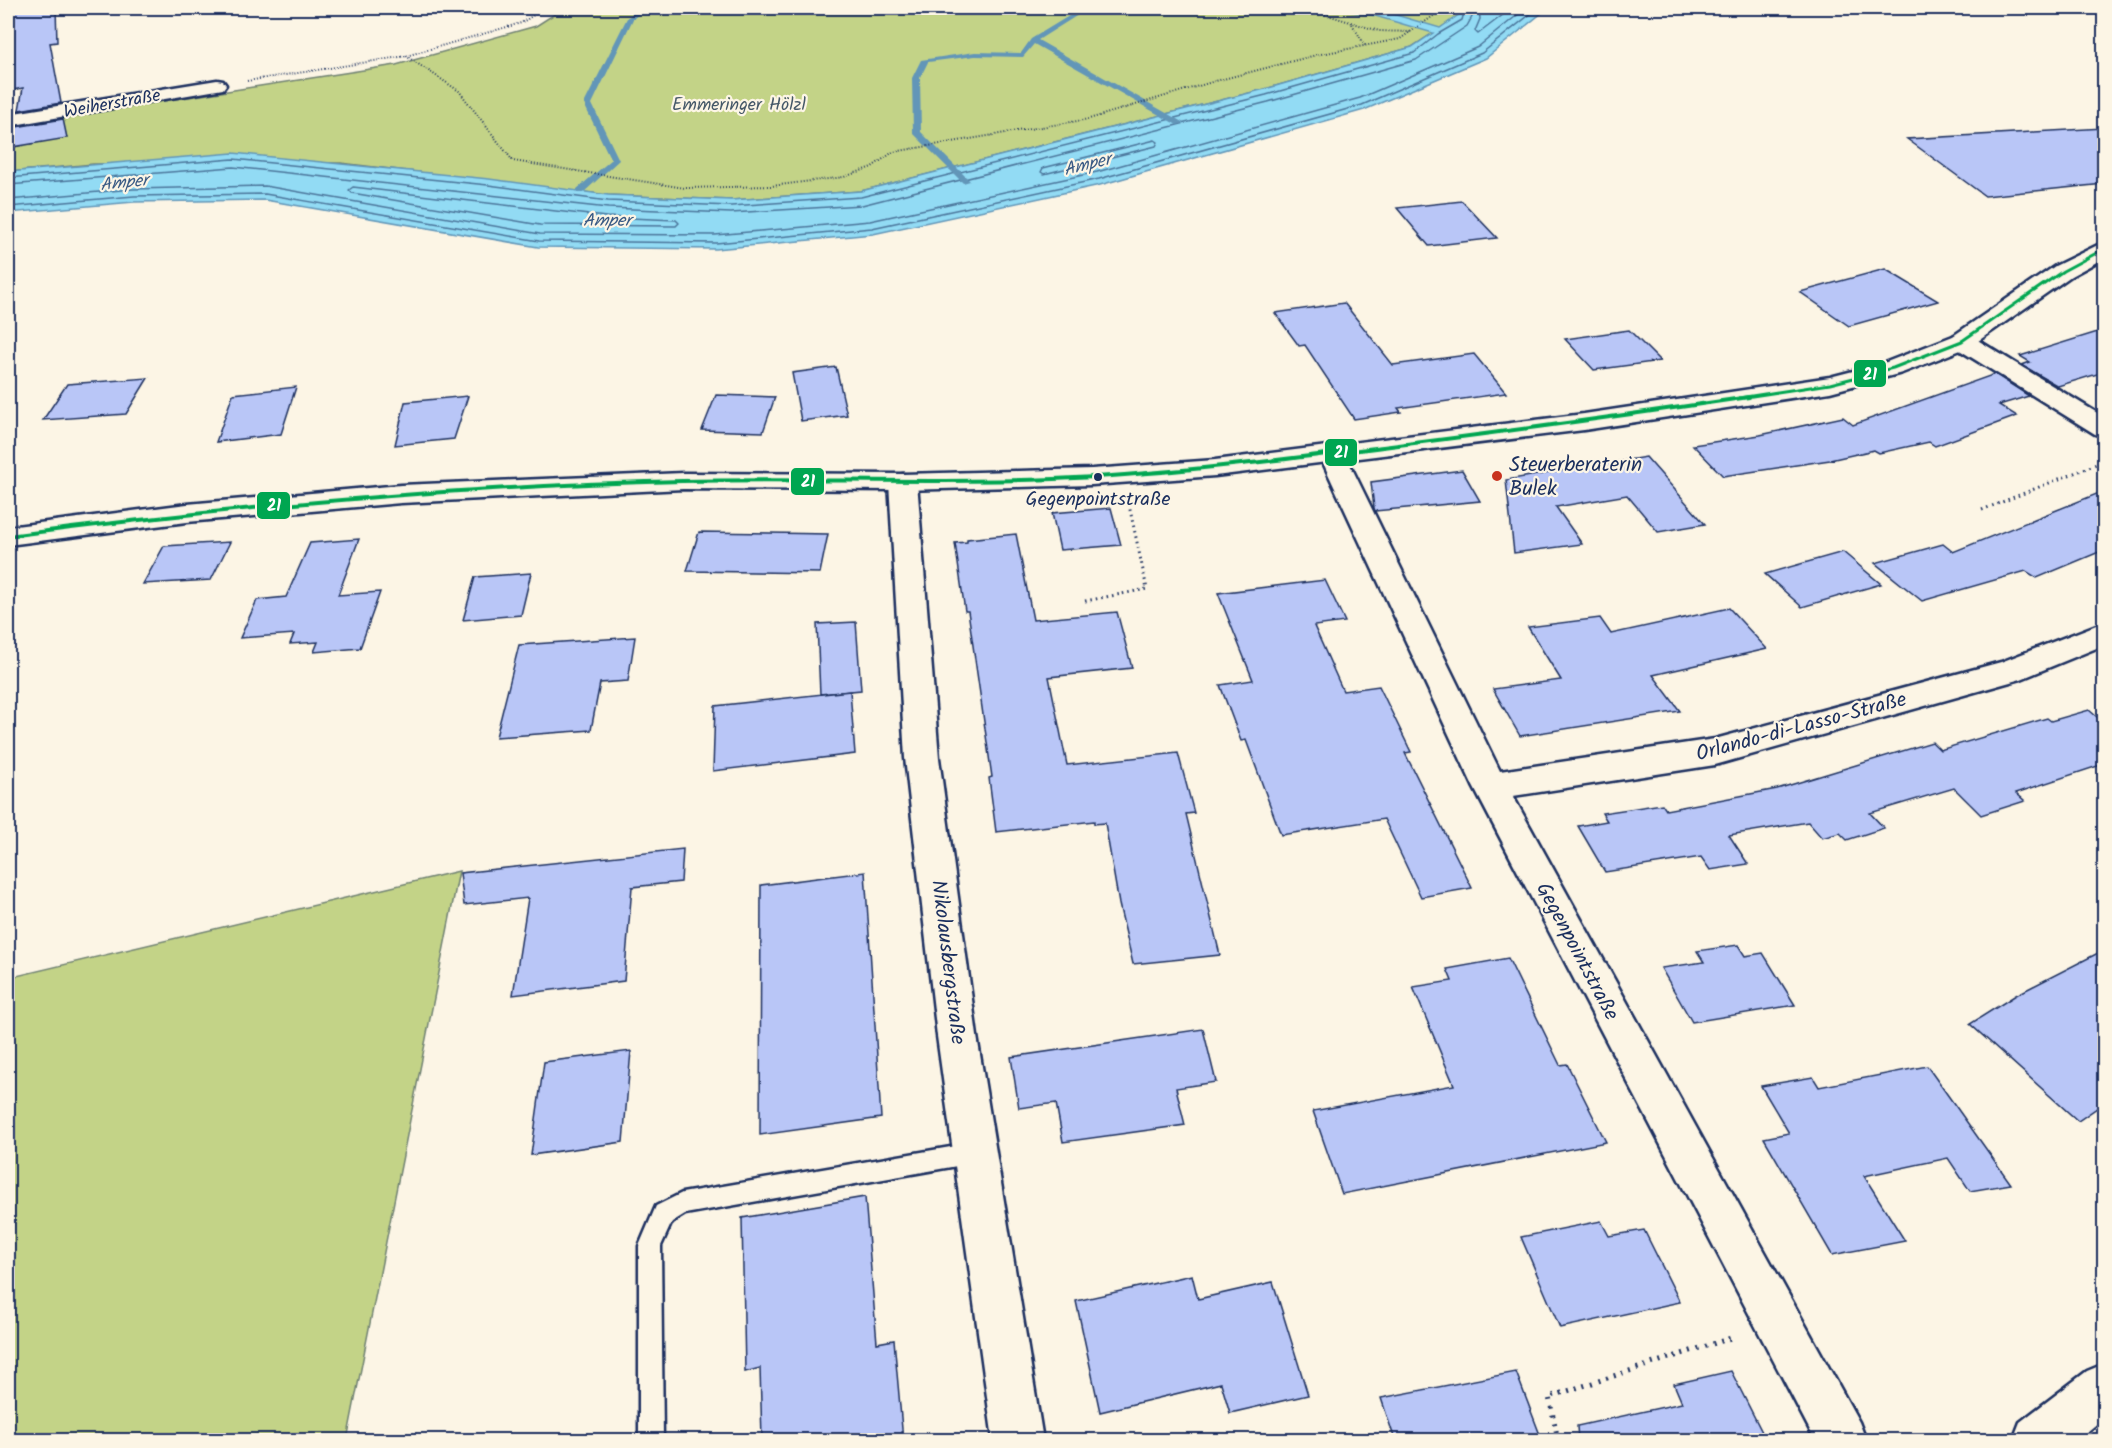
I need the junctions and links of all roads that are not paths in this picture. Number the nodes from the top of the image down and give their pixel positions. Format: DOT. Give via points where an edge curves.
graph roads {
  1 [pos="217,85"];
  2 [pos="8,120"];
  3 [pos="2104,249"];
  4 [pos="1962,341"];
  5 [pos="2104,428"];
  6 [pos="1332,454"];
  7 [pos="903,482"];
  8 [pos="8,536"];
  9 [pos="2104,633"];
  10 [pos="1490,786"];
  11 [pos="975,1153"];
  12 [pos="2104,1389"];
  13 [pos="651,1440"];
  14 [pos="1018,1440"];
  15 [pos="1841,1440"];
  16 [pos="2038,1440"];
  1 -- 2 [label="street, Weiherstraße"];
  3 -- 4 [label="street" via="2063,271"];
  4 -- 5 [label="street"];
  4 -- 6 [label="street" via="1893,368 1830,384 1584,422"];
  6 -- 7 [label="street" via="1123,475"];
  6 -- 10 [label="street, Gegenpointstraße"];
  7 -- 8 [label="street" via="682,481 402,494 187,513"];
  7 -- 11 [label="street, Nikolausbergstraße" via="922,758"];
  9 -- 10 [label="street, Orlando-di-Lasso-Straße" via="2010,671 1715,752"];
  10 -- 15 [label="street, Gegenpointstraße"];
  11 -- 13 [label="lane" via="682,1204 664,1214 650,1246"];
  11 -- 14 [label="street, Nikolausbergstraße"];
  12 -- 16 [label="street"];
}
